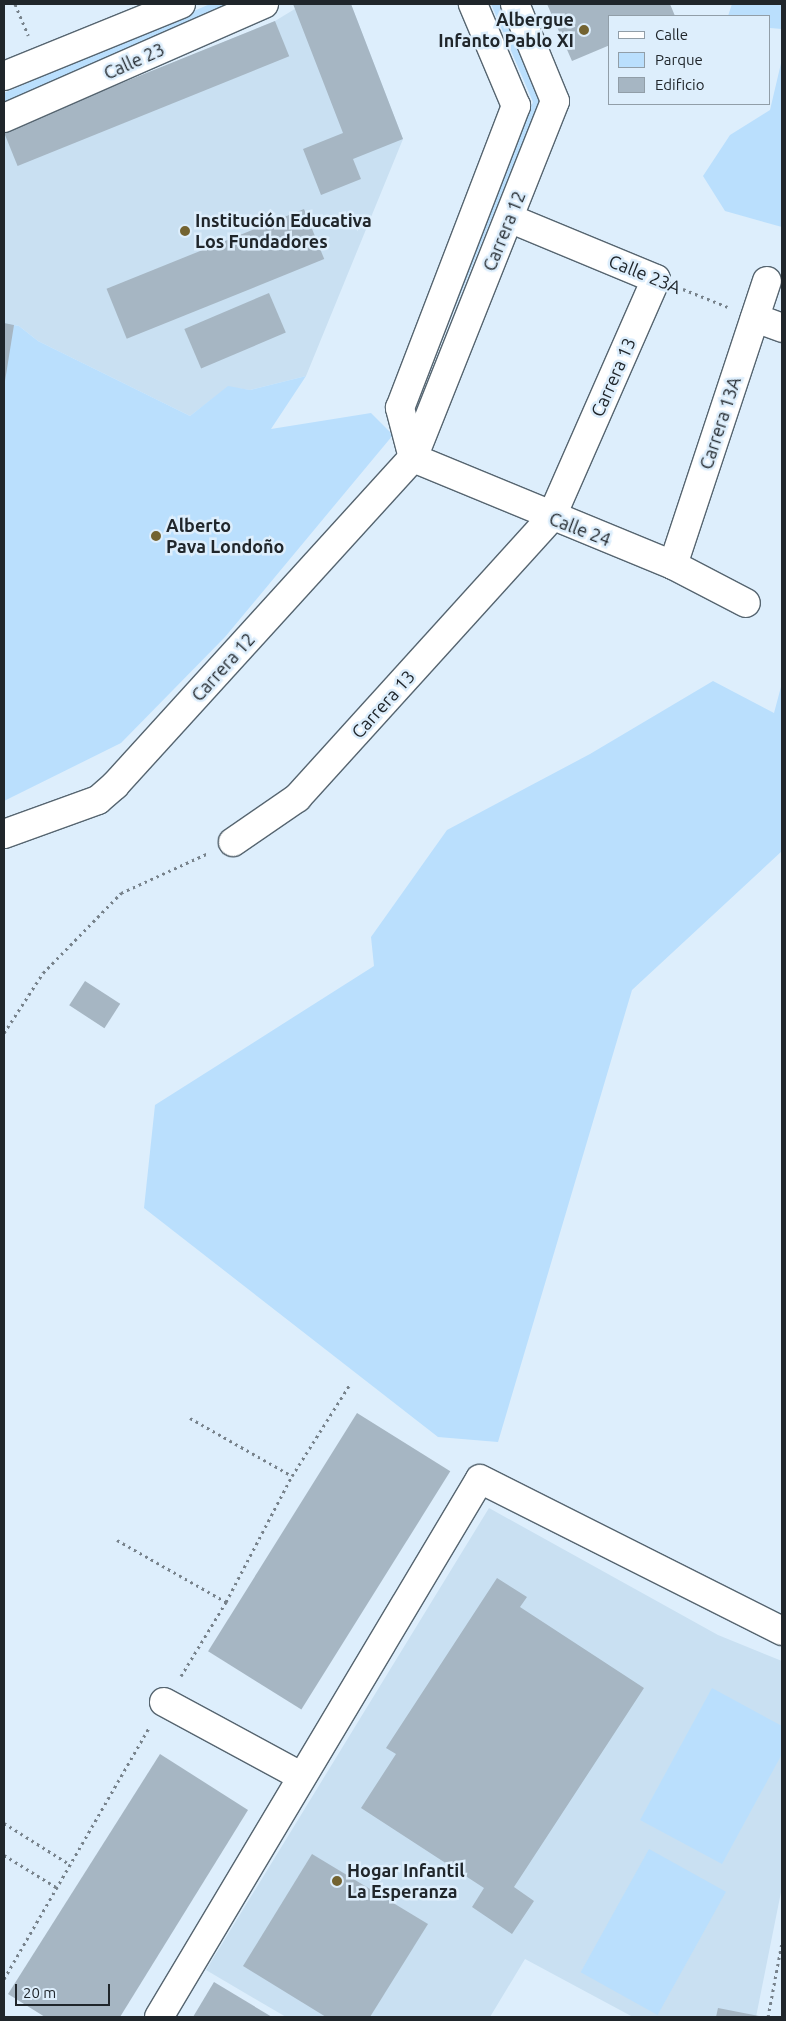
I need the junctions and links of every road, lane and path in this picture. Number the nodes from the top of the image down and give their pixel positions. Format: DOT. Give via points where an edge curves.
graph roads {
  1 [pos="181,4"];
  2 [pos="264,4"];
  3 [pos="473,4"];
  4 [pos="514,4"];
  5 [pos="4,76"];
  6 [pos="4,118"];
  7 [pos="509,218"];
  8 [pos="656,279"];
  9 [pos="767,281"];
  10 [pos="755,318"];
  11 [pos="782,328"];
  12 [pos="413,458"];
  13 [pos="551,518"];
  14 [pos="673,565"];
  15 [pos="746,603"];
  16 [pos="4,834"];
  17 [pos="233,842"];
  18 [pos="4,1033"];
  19 [pos="190,1418"];
  20 [pos="292,1476"];
  21 [pos="117,1540"];
  22 [pos="226,1602"];
  23 [pos="782,1631"];
  24 [pos="164,1702"];
  25 [pos="301,1776"];
  26 [pos="4,1823"];
  27 [pos="4,1855"];
  28 [pos="69,1864"];
  29 [pos="56,1887"];
  30 [pos="782,1942"];
  31 [pos="160,2017"];
  32 [pos="768,2017"];
  1 -- 5 [label="street, Calle 23"];
  2 -- 6 [label="street, Calle 23"];
  3 -- 12 [label="street, Carrera 12" via="516,106 400,408"];
  4 -- 7 [label="street, Carrera 12" via="555,101"];
  7 -- 8 [label="street, Calle 23A"];
  7 -- 12 [label="street, Carrera 12"];
  8 -- 10 [label="path, Calle 23A"];
  8 -- 13 [label="street, Carrera 13"];
  9 -- 10 [label="street, Carrera 13A"];
  10 -- 11 [label="street"];
  10 -- 14 [label="street, Carrera 13A"];
  12 -- 13 [label="street, Calle 24"];
  12 -- 16 [label="street, Carrera 12" via="115,785 98,800"];
  13 -- 14 [label="street, Calle 24"];
  13 -- 17 [label="street, Carrera 13" via="297,798"];
  14 -- 15 [label="street, Calle 24"];
  17 -- 18 [label="path" via="121,892 43,973"];
  19 -- 20 [label="path"];
  21 -- 22 [label="path"];
  23 -- 25 [label="street" via="480,1479"];
  24 -- 25 [label="street"];
  25 -- 31 [label="street"];
  26 -- 28 [label="path"];
  27 -- 29 [label="path"];
  30 -- 32 [label="path"];
}
